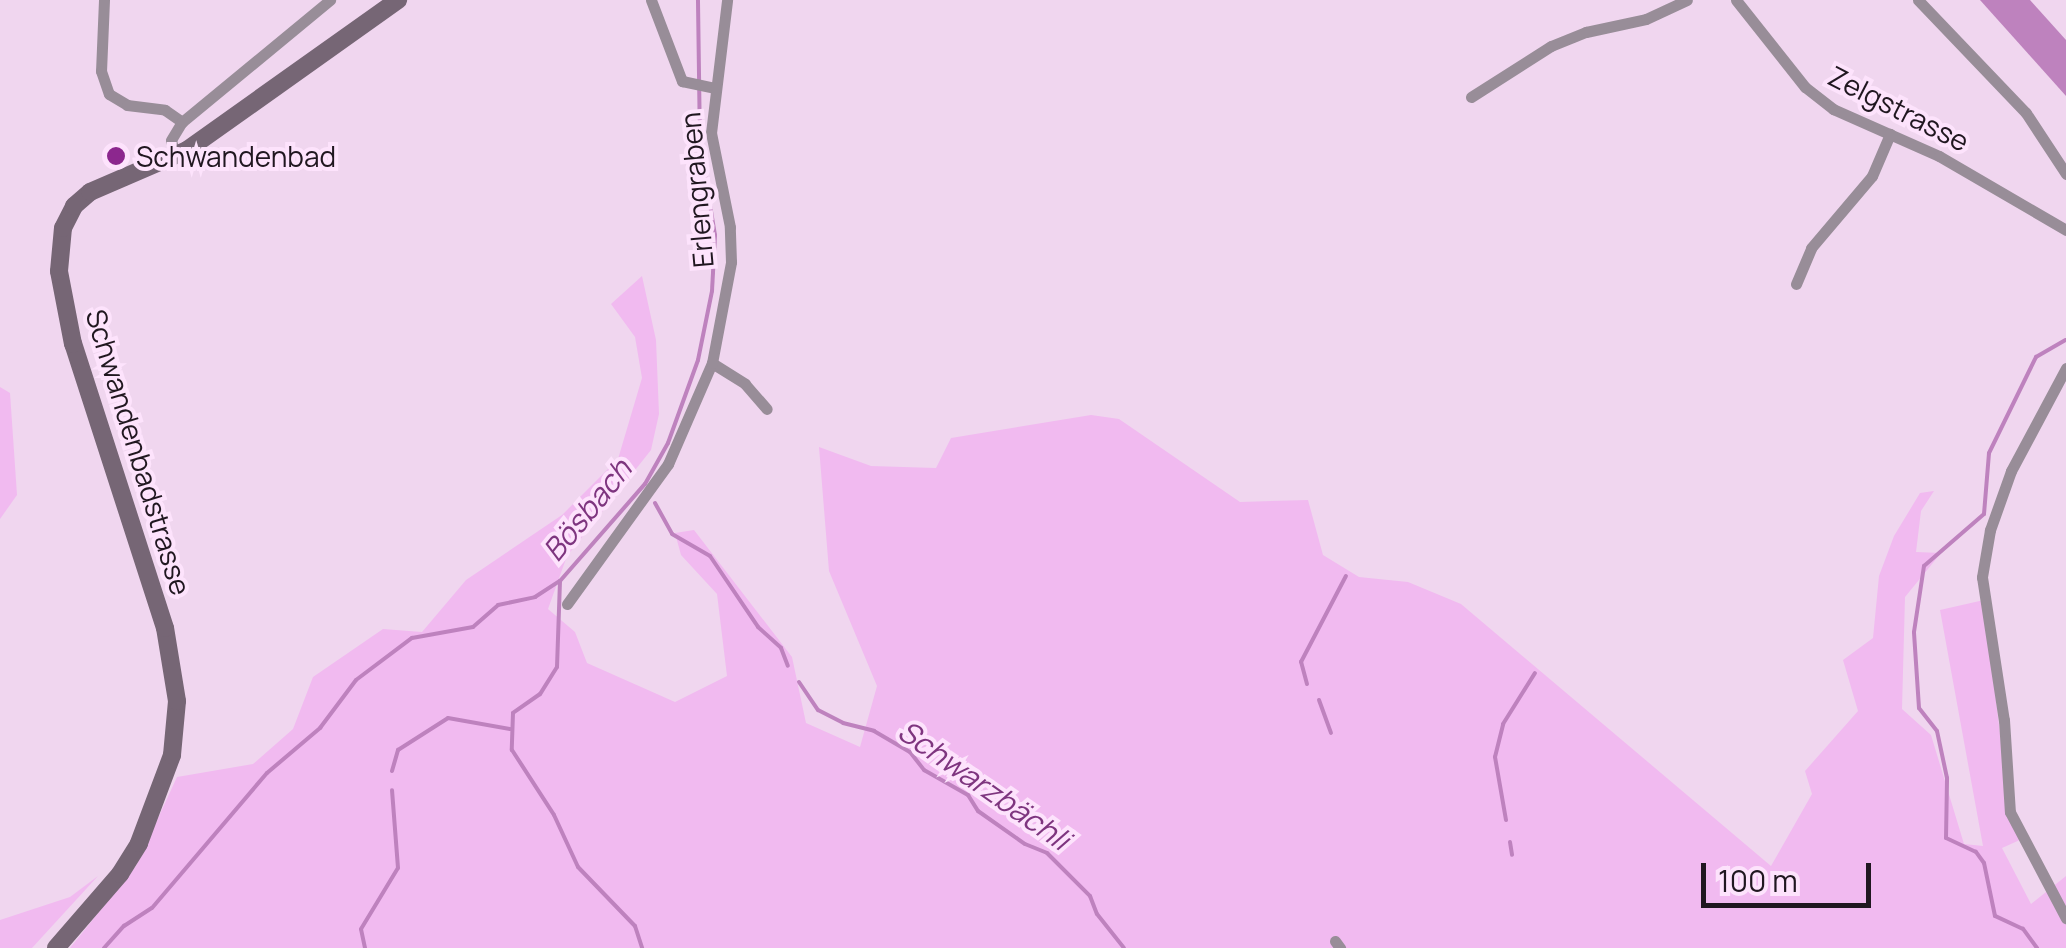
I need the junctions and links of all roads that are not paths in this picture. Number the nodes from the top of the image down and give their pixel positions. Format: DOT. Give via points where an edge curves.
graph roads {
  1 [pos="104,0"];
  2 [pos="330,0"];
  3 [pos="398,0"];
  4 [pos="651,0"];
  5 [pos="726,0"];
  6 [pos="1688,0"];
  7 [pos="1736,0"];
  8 [pos="1918,0"];
  9 [pos="704,87"];
  10 [pos="1471,96"];
  11 [pos="182,122"];
  12 [pos="1890,134"];
  13 [pos="174,157"];
  14 [pos="2066,174"];
  15 [pos="2066,230"];
  16 [pos="1796,284"];
  17 [pos="712,363"];
  18 [pos="2066,368"];
  19 [pos="767,409"];
  20 [pos="567,604"];
  21 [pos="2066,918"];
  22 [pos="56,948"];
  1 -- 11 [label="street" via="101,71 109,94"];
  2 -- 11 [label="street"];
  3 -- 13 [label="street, Schwandenbadstrasse"];
  4 -- 9 [label="street" via="679,77"];
  5 -- 9 [label="street, Erlengraben"];
  6 -- 10 [label="street" via="1550,46"];
  7 -- 12 [label="street, Zelgstrasse" via="1806,87 1834,109"];
  8 -- 14 [label="street" via="2026,113"];
  9 -- 17 [label="street, Erlengraben" via="732,262"];
  11 -- 13 [label="street" via="171,140"];
  12 -- 15 [label="street, Zelgstrasse"];
  12 -- 16 [label="street" via="1872,176 1811,248"];
  13 -- 22 [label="street, Schwandenbadstrasse" via="90,192 70,212 58,247 73,344 165,628 176,701 172,754 140,843"];
  17 -- 19 [label="street" via="745,384"];
  17 -- 20 [label="street, Erlengraben" via="661,476"];
  18 -- 21 [label="street" via="2010,471 1982,577 2010,812"];
}
